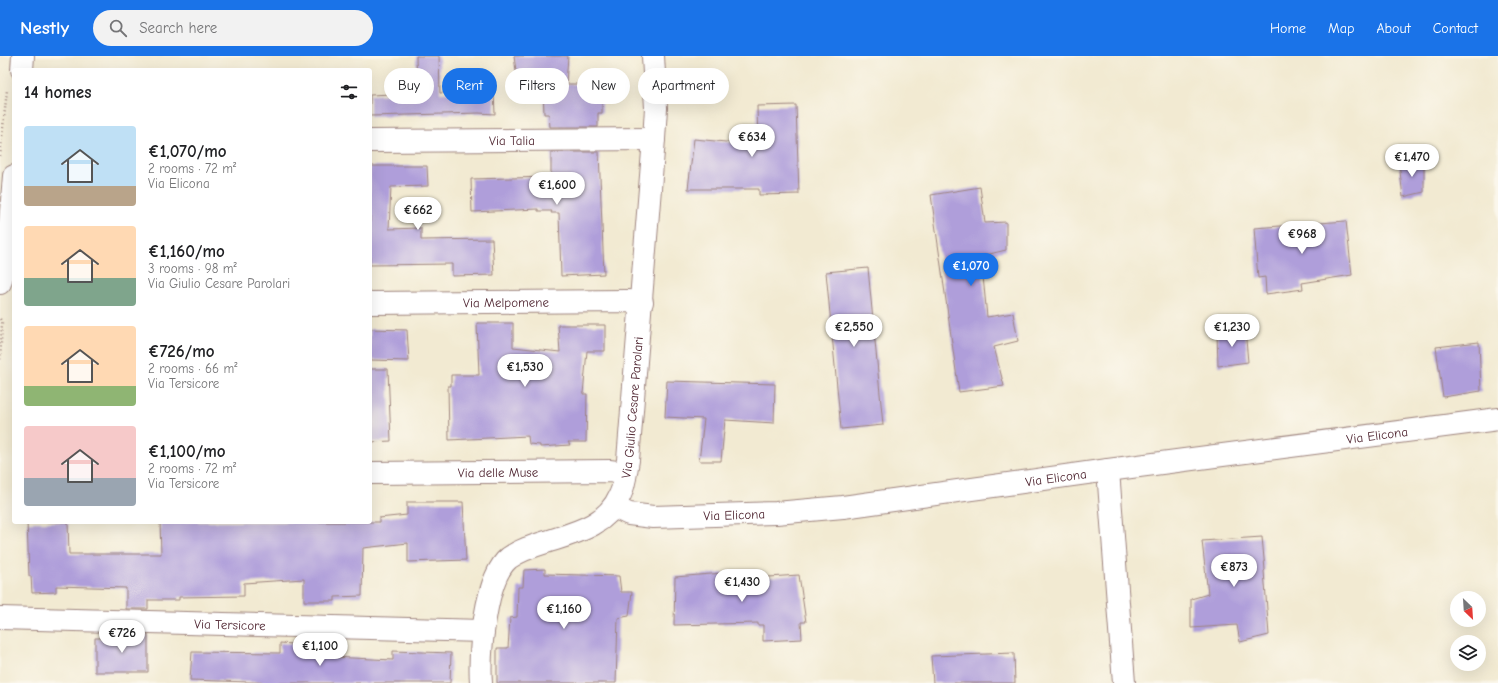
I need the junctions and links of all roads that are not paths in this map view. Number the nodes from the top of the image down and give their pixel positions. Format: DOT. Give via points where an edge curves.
graph roads {
  1 [pos="24,56"];
  2 [pos="653,56"];
  3 [pos="22,68"];
  4 [pos="654,139"];
  5 [pos="372,141"];
  6 [pos="12,200"];
  7 [pos="0,283"];
  8 [pos="642,302"];
  9 [pos="372,303"];
  10 [pos="1498,419"];
  11 [pos="1108,470"];
  12 [pos="372,473"];
  13 [pos="625,473"];
  14 [pos="614,507"];
  15 [pos="0,618"];
  16 [pos="483,631"];
  17 [pos="481,683"];
  18 [pos="1124,683"];
  1 -- 3 [label="street"];
  2 -- 4 [label="street, Via Giulio Cesare Parolari" via="656,108"];
  4 -- 5 [label="street, Via Talia"];
  4 -- 8 [label="street, Via Giulio Cesare Parolari"];
  6 -- 7 [label="street" via="7,260"];
  8 -- 9 [label="street, Via Melpomene"];
  8 -- 13 [label="street, Via Giulio Cesare Parolari"];
  10 -- 11 [label="street, Via Elicona"];
  11 -- 14 [label="street, Via Elicona" via="843,507 776,513 653,517 629,514"];
  11 -- 18 [label="street"];
  12 -- 13 [label="street, Via delle Muse"];
  13 -- 14 [label="street, Via Giulio Cesare Parolari" via="621,495"];
  14 -- 16 [label="street, Via Giulio Cesare Parolari" via="601,521 587,529 532,546 508,559 494,583"];
  15 -- 16 [label="street, Via Tersicore"];
  16 -- 17 [label="street, Via Giulio Cesare Parolari"];
}
